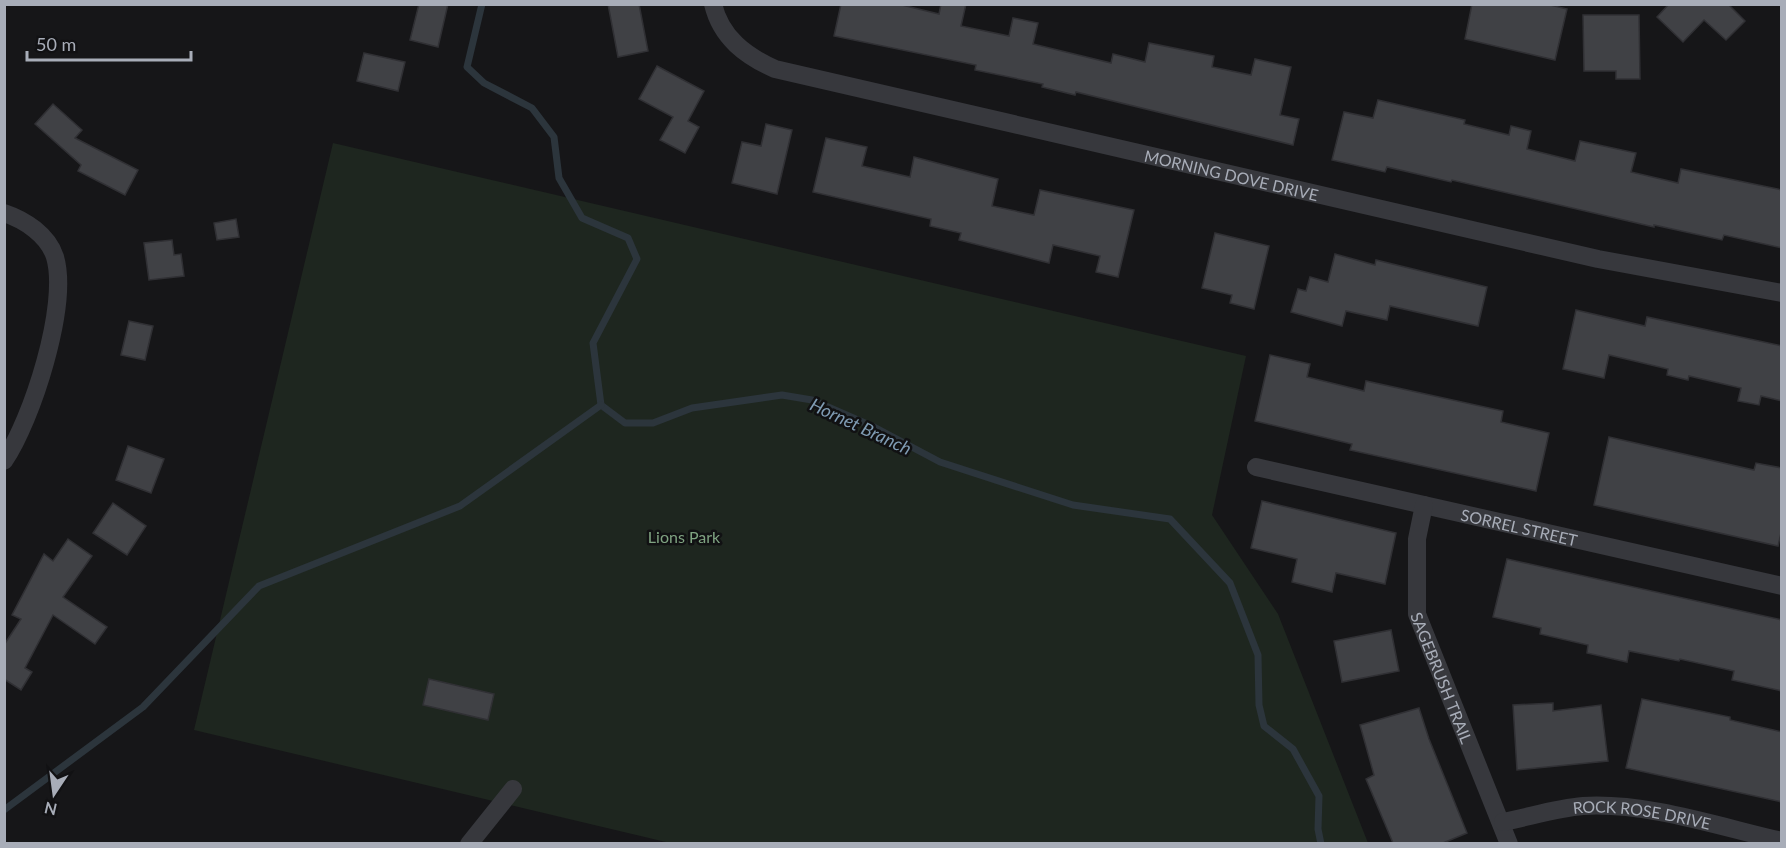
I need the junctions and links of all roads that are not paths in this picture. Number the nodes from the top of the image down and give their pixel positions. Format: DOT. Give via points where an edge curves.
graph roads {
  1 [pos="713,4"];
  2 [pos="4,213"];
  3 [pos="1782,293"];
  4 [pos="4,461"];
  5 [pos="1256,467"];
  6 [pos="1424,505"];
  7 [pos="1782,586"];
  8 [pos="513,789"];
  9 [pos="1503,822"];
  10 [pos="1782,841"];
  11 [pos="469,843"];
  12 [pos="1509,843"];
  1 -- 3 [label="street, MORNING DOVE DRIVE" via="729,37 749,57 775,69 1598,259"];
  2 -- 4 [label="street" via="36,229 54,256 56,309 42,374 25,424"];
  5 -- 6 [label="street, SORREL STREET"];
  6 -- 7 [label="street, SORREL STREET"];
  6 -- 9 [label="street, SAGEBRUSH TRAIL" via="1417,539 1418,614"];
  8 -- 11 [label="street"];
  9 -- 10 [label="street, ROCK ROSE DRIVE" via="1582,806 1610,806 1640,809"];
  9 -- 12 [label="street, SAGEBRUSH TRAIL"];
}
